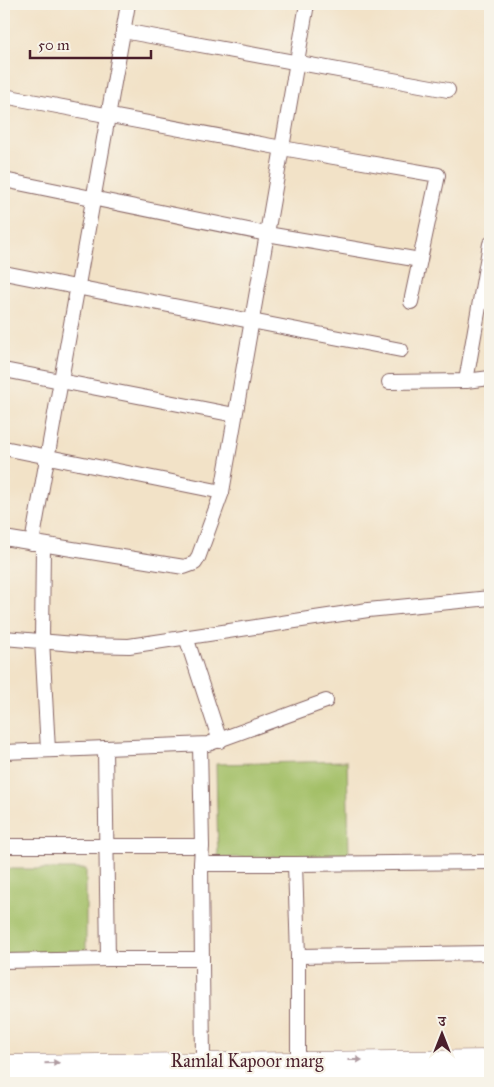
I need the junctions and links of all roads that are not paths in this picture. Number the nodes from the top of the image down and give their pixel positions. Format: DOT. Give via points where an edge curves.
graph roads {
  1 [pos="128,4"];
  2 [pos="307,4"];
  3 [pos="123,31"];
  4 [pos="297,62"];
  5 [pos="448,90"];
  6 [pos="4,96"];
  7 [pos="108,115"];
  8 [pos="282,148"];
  9 [pos="4,180"];
  10 [pos="93,199"];
  11 [pos="267,234"];
  12 [pos="490,244"];
  13 [pos="420,260"];
  14 [pos="4,273"];
  15 [pos="78,288"];
  16 [pos="411,302"];
  17 [pos="252,322"];
  18 [pos="401,350"];
  19 [pos="4,370"];
  20 [pos="490,378"];
  21 [pos="466,381"];
  22 [pos="61,382"];
  23 [pos="389,382"];
  24 [pos="235,415"];
  25 [pos="4,448"];
  26 [pos="48,456"];
  27 [pos="222,492"];
  28 [pos="4,538"];
  29 [pos="38,544"];
  30 [pos="490,598"];
  31 [pos="4,638"];
  32 [pos="186,638"];
  33 [pos="42,640"];
  34 [pos="326,701"];
  35 [pos="220,741"];
  36 [pos="200,745"];
  37 [pos="105,748"];
  38 [pos="48,750"];
  39 [pos="4,752"];
  40 [pos="4,846"];
  41 [pos="107,846"];
  42 [pos="202,846"];
  43 [pos="490,862"];
  44 [pos="201,864"];
  45 [pos="295,864"];
  46 [pos="490,953"];
  47 [pos="298,956"];
  48 [pos="108,959"];
  49 [pos="202,959"];
  50 [pos="4,961"];
  51 [pos="490,1059"];
  52 [pos="203,1061"];
  53 [pos="298,1061"];
  54 [pos="4,1064"];
  55 [pos="98,1074"];
  56 [pos="490,1076"];
  57 [pos="4,1078"];
  58 [pos="308,1080"];
  1 -- 3 [label="street"];
  2 -- 4 [label="street"];
  3 -- 4 [label="street"];
  3 -- 7 [label="street"];
  4 -- 5 [label="street"];
  4 -- 8 [label="street"];
  6 -- 7 [label="street"];
  7 -- 8 [label="street"];
  7 -- 10 [label="street"];
  8 -- 11 [label="street"];
  8 -- 13 [label="street" via="438,175"];
  9 -- 10 [label="street"];
  10 -- 11 [label="street"];
  10 -- 15 [label="street"];
  11 -- 13 [label="street"];
  11 -- 17 [label="street"];
  12 -- 21 [label="street"];
  13 -- 16 [label="street"];
  14 -- 15 [label="street"];
  15 -- 17 [label="street"];
  15 -- 22 [label="street"];
  17 -- 18 [label="street"];
  17 -- 24 [label="street"];
  19 -- 22 [label="street"];
  20 -- 21 [label="street"];
  21 -- 23 [label="street"];
  22 -- 24 [label="street"];
  22 -- 26 [label="street"];
  24 -- 27 [label="street"];
  25 -- 26 [label="street"];
  26 -- 27 [label="street"];
  26 -- 29 [label="street"];
  27 -- 29 [label="street" via="198,558 189,566"];
  28 -- 29 [label="street"];
  29 -- 33 [label="street"];
  30 -- 32 [label="street" via="368,610"];
  31 -- 33 [label="street"];
  32 -- 33 [label="street" via="129,646"];
  32 -- 35 [label="street"];
  33 -- 38 [label="street"];
  34 -- 35 [label="street"];
  35 -- 36 [label="street"];
  36 -- 37 [label="street"];
  36 -- 42 [label="street"];
  37 -- 38 [label="street"];
  37 -- 41 [label="street"];
  38 -- 39 [label="street"];
  40 -- 41 [label="street"];
  41 -- 42 [label="street"];
  41 -- 48 [label="street"];
  42 -- 44 [label="street"];
  43 -- 45 [label="street"];
  44 -- 45 [label="street"];
  44 -- 49 [label="street"];
  45 -- 47 [label="street"];
  46 -- 47 [label="street"];
  47 -- 53 [label="street"];
  48 -- 49 [label="street"];
  48 -- 50 [label="street"];
  49 -- 52 [label="street"];
  53 -- 51 [label="street, Ramlal Kapoor marg, one-way"];
  52 -- 53 [label="street, Ramlal Kapoor marg"];
  52 -- 55 [label="street, Ramlal Kapoor marg"];
  54 -- 55 [label="street, Ramlal Kapoor marg, one-way"];
  55 -- 57 [label="street, Ramlal Kapoor marg"];
  55 -- 58 [label="street, Ramlal Kapoor marg"];
  56 -- 58 [label="street, Ramlal Kapoor marg"];
}
